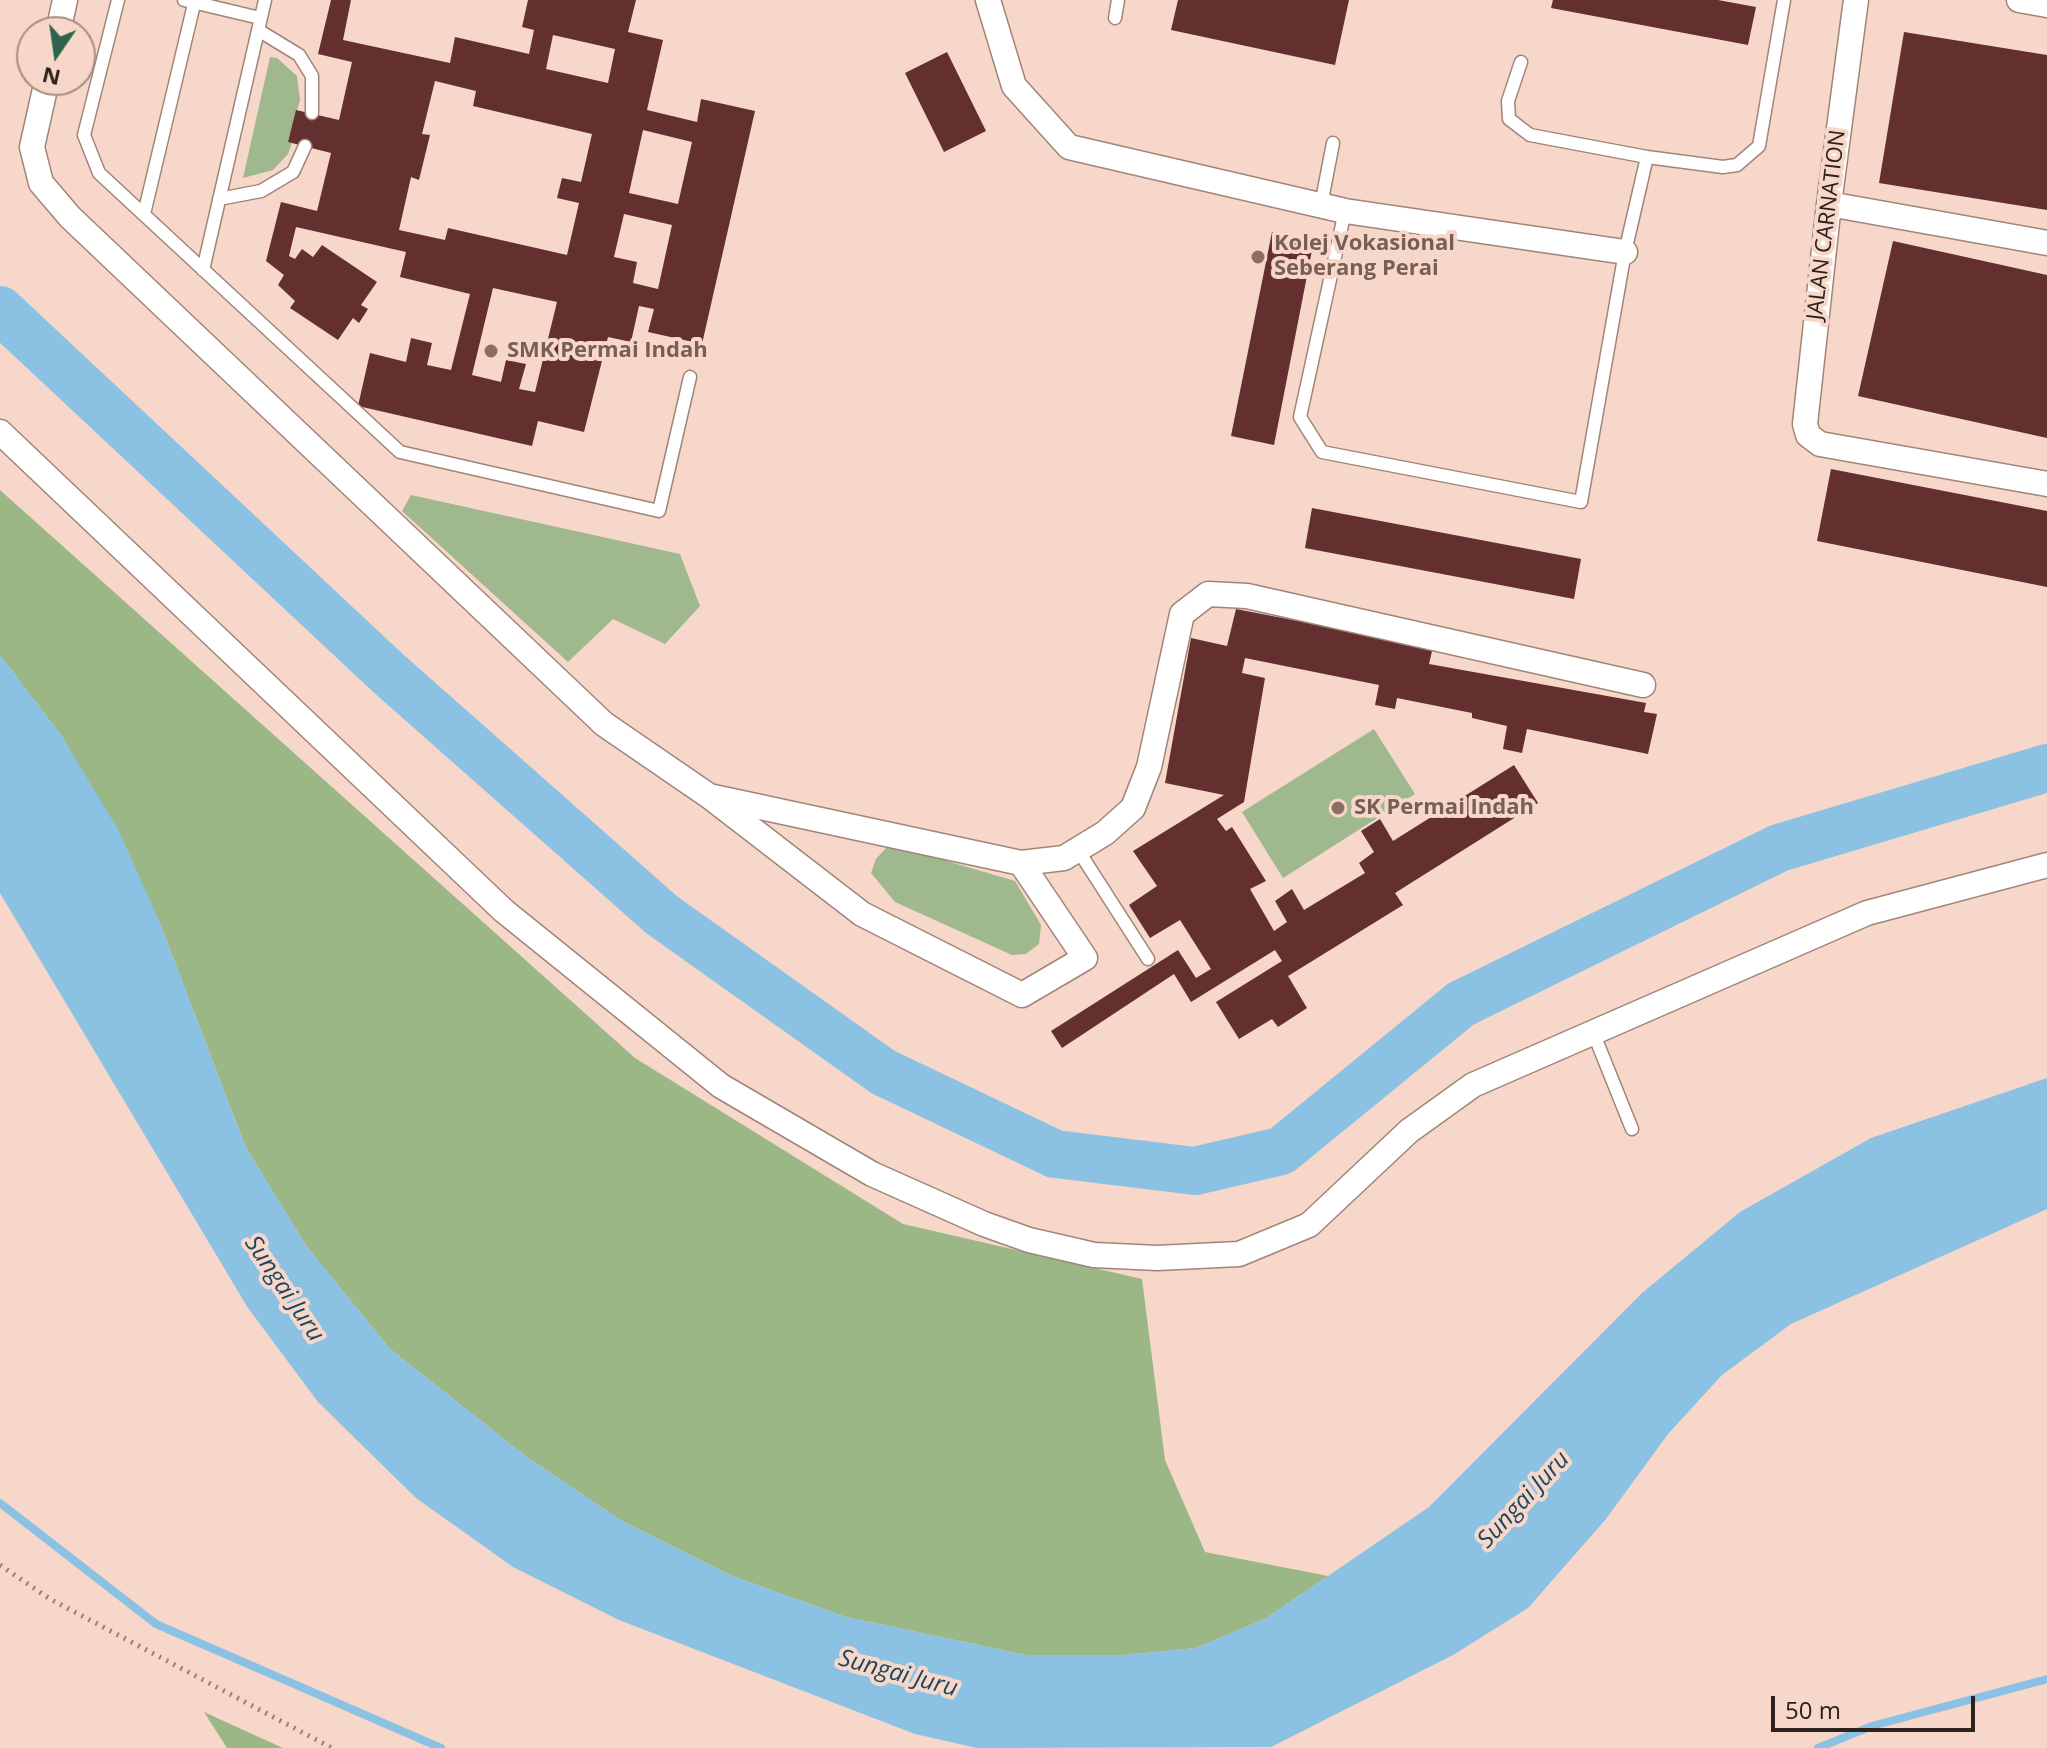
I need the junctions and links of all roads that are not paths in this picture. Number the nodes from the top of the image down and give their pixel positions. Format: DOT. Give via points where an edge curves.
graph roads {
  1 [pos="118,0"];
  2 [pos="265,0"];
  3 [pos="988,0"];
  4 [pos="1118,0"];
  5 [pos="1784,0"];
  6 [pos="1856,0"];
  7 [pos="2019,0"];
  8 [pos="191,1"];
  9 [pos="2047,5"];
  10 [pos="1115,18"];
  11 [pos="259,24"];
  12 [pos="1521,62"];
  13 [pos="43,96"];
  14 [pos="312,113"];
  15 [pos="1333,143"];
  16 [pos="305,146"];
  17 [pos="1647,157"];
  18 [pos="219,199"];
  19 [pos="1829,204"];
  20 [pos="1321,205"];
  21 [pos="1345,211"];
  22 [pos="144,214"];
  23 [pos="2047,243"];
  24 [pos="1625,252"];
  25 [pos="203,270"];
  26 [pos="690,377"];
  27 [pos="0,432"];
  28 [pos="2047,484"];
  29 [pos="1643,685"];
  30 [pos="709,796"];
  31 [pos="1078,850"];
  32 [pos="1021,863"];
  33 [pos="2047,865"];
  34 [pos="1148,959"];
  35 [pos="1593,1032"];
  36 [pos="1632,1129"];
  1 -- 22 [label="lane" via="84,135 99,173"];
  2 -- 11 [label="lane"];
  3 -- 20 [label="street" via="1014,86 1069,147"];
  4 -- 10 [label="lane"];
  5 -- 17 [label="lane" via="1759,146 1737,165 1723,167"];
  6 -- 19 [label="street, JALAN CARNATION"];
  7 -- 9 [label="street"];
  8 -- 11 [label="lane"];
  8 -- 22 [label="lane"];
  11 -- 14 [label="lane" via="299,55 312,76"];
  11 -- 18 [label="lane"];
  12 -- 17 [label="lane" via="1508,101 1509,119 1519,129"];
  13 -- 30 [label="street" via="32,147 41,183 70,217 604,724"];
  15 -- 20 [label="lane"];
  16 -- 18 [label="lane" via="293,172 261,191"];
  17 -- 24 [label="lane"];
  18 -- 25 [label="lane"];
  19 -- 23 [label="street"];
  19 -- 28 [label="street, JALAN CARNATION" via="1808,435 1820,444"];
  20 -- 21 [label="street"];
  21 -- 24 [label="street"];
  21 -- 24 [label="lane" via="1300,417 1322,452 1581,502"];
  22 -- 25 [label="lane"];
  25 -- 26 [label="lane" via="400,452 659,511"];
  27 -- 35 [label="street" via="504,911 708,1076 872,1174 984,1224 1094,1255 1239,1254 1309,1225 1409,1131 1473,1085"];
  29 -- 31 [label="street" via="1247,596 1208,594 1182,614 1149,767 1133,808"];
  30 -- 32 [label="street"];
  30 -- 32 [label="street" via="862,914 1022,995 1085,958"];
  31 -- 32 [label="street" via="1064,858"];
  31 -- 34 [label="lane"];
  33 -- 35 [label="street" via="1867,913"];
  35 -- 36 [label="lane"];
}
